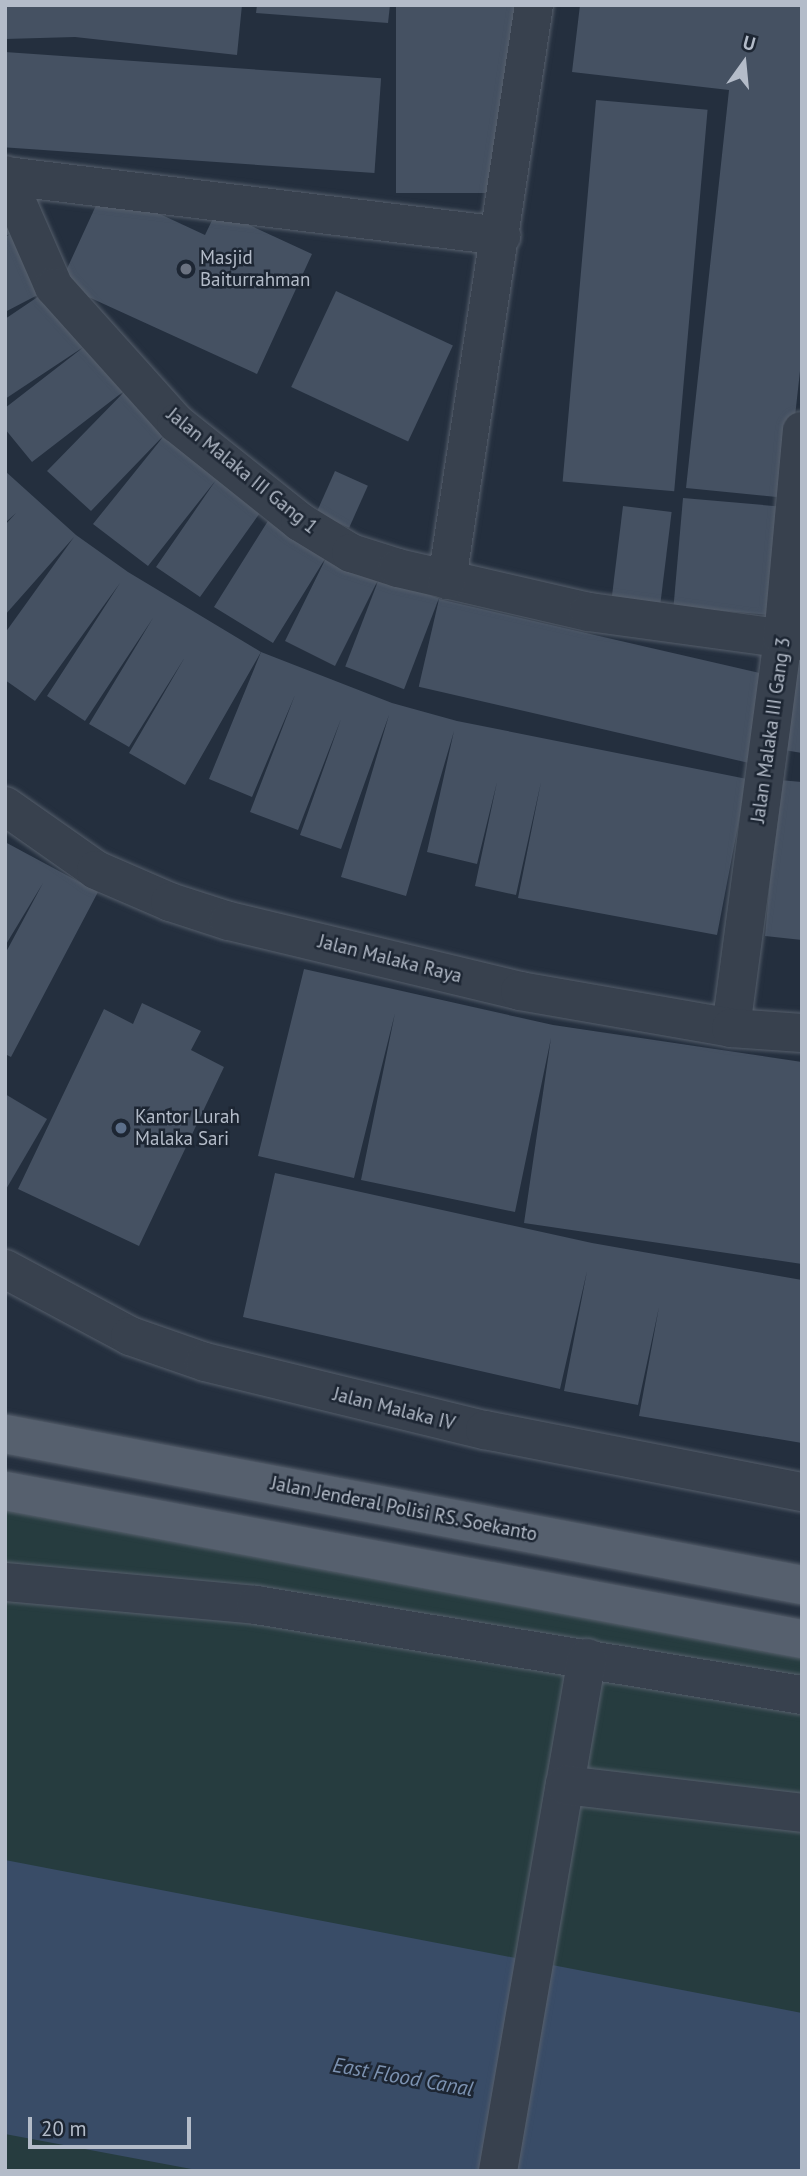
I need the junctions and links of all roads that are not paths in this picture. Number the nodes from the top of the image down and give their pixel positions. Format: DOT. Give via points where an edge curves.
graph roads {
  1 [pos="534,5"];
  2 [pos="6,175"];
  3 [pos="501,236"];
  4 [pos="802,431"];
  5 [pos="447,580"];
  6 [pos="793,640"];
  7 [pos="5,806"];
  8 [pos="731,1028"];
  9 [pos="802,1033"];
  10 [pos="5,1269"];
  11 [pos="5,1434"];
  12 [pos="5,1491"];
  13 [pos="802,1492"];
  14 [pos="5,1582"];
  15 [pos="802,1585"];
  16 [pos="802,1639"];
  17 [pos="587,1658"];
  18 [pos="802,1695"];
  19 [pos="565,1785"];
  20 [pos="802,1813"];
  21 [pos="498,2171"];
  1 -- 3 [label="street"];
  2 -- 3 [label="street"];
  2 -- 5 [label="street, Jalan Malaka III Gang 1" via="54,287 176,423 300,522 351,553"];
  3 -- 5 [label="street"];
  4 -- 6 [label="street, Jalan Malaka III Gang 3"];
  5 -- 6 [label="street, Jalan Malaka III Gang 1" via="589,612"];
  6 -- 8 [label="street, Jalan Malaka III Gang 3"];
  7 -- 8 [label="street, Jalan Malaka Raya" via="96,870 229,921 520,990"];
  8 -- 9 [label="street, Jalan Malaka Raya"];
  10 -- 13 [label="street, Jalan Malaka IV" via="130,1336 205,1362 485,1430"];
  11 -- 15 [label="main road, Jalan Jenderal Polisi RS. Soekanto"];
  12 -- 16 [label="main road"];
  14 -- 17 [label="street" via="256,1605"];
  17 -- 18 [label="street"];
  17 -- 19 [label="street"];
  19 -- 20 [label="street"];
  19 -- 21 [label="street"];
}
